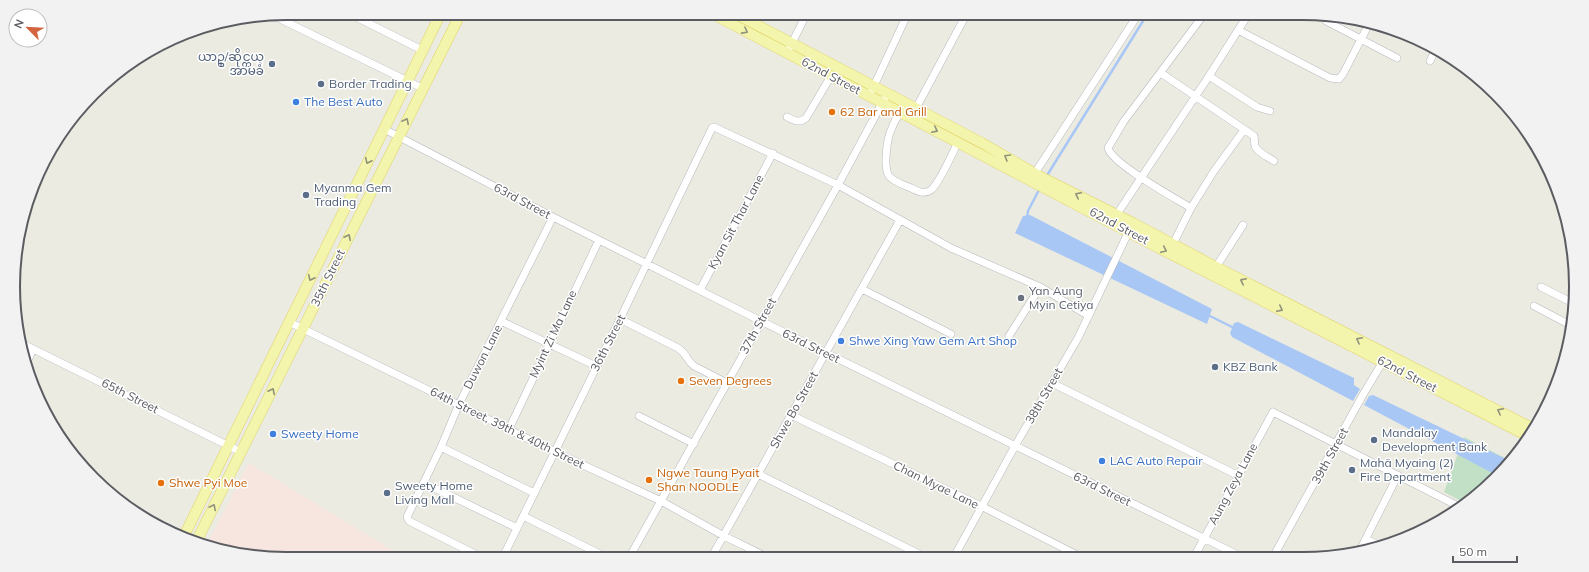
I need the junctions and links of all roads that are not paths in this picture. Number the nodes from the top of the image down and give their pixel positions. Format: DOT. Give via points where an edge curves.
graph roads {
  1 [pos="283,20"];
  2 [pos="362,20"];
  3 [pos="437,20"];
  4 [pos="458,20"];
  5 [pos="724,20"];
  6 [pos="748,20"];
  7 [pos="804,20"];
  8 [pos="905,20"];
  9 [pos="963,20"];
  10 [pos="1135,20"];
  11 [pos="1199,20"];
  12 [pos="1244,20"];
  13 [pos="1327,21"];
  14 [pos="1367,28"];
  15 [pos="1238,30"];
  16 [pos="1361,38"];
  17 [pos="792,43"];
  18 [pos="422,50"];
  19 [pos="787,53"];
  20 [pos="1433,54"];
  21 [pos="1397,58"];
  22 [pos="1430,61"];
  23 [pos="1161,73"];
  24 [pos="831,76"];
  25 [pos="1209,76"];
  26 [pos="408,81"];
  27 [pos="424,88"];
  28 [pos="871,92"];
  29 [pos="1195,97"];
  30 [pos="884,99"];
  31 [pos="903,108"];
  32 [pos="1270,110"];
  33 [pos="913,113"];
  34 [pos="787,117"];
  35 [pos="384,128"];
  36 [pos="1244,130"];
  37 [pos="398,137"];
  38 [pos="958,142"];
  39 [pos="773,154"];
  40 [pos="1274,161"];
  41 [pos="1141,177"];
  42 [pos="1041,180"];
  43 [pos="838,185"];
  44 [pos="1191,208"];
  45 [pos="553,217"];
  46 [pos="1114,219"];
  47 [pos="900,220"];
  48 [pos="1243,225"];
  49 [pos="1129,231"];
  50 [pos="599,240"];
  51 [pos="1174,244"];
  52 [pos="647,264"];
  53 [pos="1216,267"];
  54 [pos="1040,287"];
  55 [pos="1541,287"];
  56 [pos="862,289"];
  57 [pos="700,290"];
  58 [pos="1568,301"];
  59 [pos="1534,306"];
  60 [pos="1089,316"];
  61 [pos="620,319"];
  62 [pos="501,321"];
  63 [pos="761,321"];
  64 [pos="290,322"];
  65 [pos="1567,323"];
  66 [pos="303,328"];
  67 [pos="951,334"];
  68 [pos="1009,336"];
  69 [pos="548,343"];
  70 [pos="27,346"];
  71 [pos="33,349"];
  72 [pos="826,353"];
  73 [pos="29,357"];
  74 [pos="1385,359"];
  75 [pos="596,366"];
  76 [pos="727,383"];
  77 [pos="1052,383"];
  78 [pos="460,404"];
  79 [pos="791,415"];
  80 [pos="639,416"];
  81 [pos="1529,426"];
  82 [pos="509,429"];
  83 [pos="1524,434"];
  84 [pos="694,444"];
  85 [pos="1337,444"];
  86 [pos="229,446"];
  87 [pos="1015,446"];
  88 [pos="441,447"];
  89 [pos="241,452"];
  90 [pos="555,452"];
  91 [pos="758,474"];
  92 [pos="1237,475"];
  93 [pos="1398,475"];
  94 [pos="424,483"];
  95 [pos="534,493"];
  96 [pos="661,501"];
  97 [pos="1455,504"];
  98 [pos="981,506"];
  99 [pos="523,516"];
  100 [pos="517,528"];
  101 [pos="186,533"];
  102 [pos="724,536"];
  103 [pos="198,537"];
  104 [pos="1204,539"];
  105 [pos="1366,539"];
  106 [pos="1373,543"];
  107 [pos="1363,545"];
  108 [pos="471,552"];
  109 [pos="505,552"];
  110 [pos="596,552"];
  111 [pos="633,552"];
  112 [pos="715,552"];
  113 [pos="757,552"];
  114 [pos="915,552"];
  115 [pos="957,552"];
  116 [pos="1071,552"];
  117 [pos="1197,552"];
  118 [pos="1231,552"];
  119 [pos="1276,552"];
  1 -- 26 [label="street"];
  2 -- 18 [label="street"];
  3 -- 18 [label="main road, 35th Street"];
  4 -- 27 [label="main road, 35th Street"];
  5 -- 19 [label="main road, 62nd Street, one-way"];
  6 -- 17 [label="main road, 62nd Street"];
  7 -- 17 [label="street"];
  8 -- 28 [label="street"];
  9 -- 33 [label="street"];
  10 -- 42 [label="street"];
  11 -- 23 [label="street"];
  12 -- 15 [label="street"];
  13 -- 16 [label="street"];
  14 -- 16 [label="street"];
  15 -- 16 [label="street" via="1335,79 1339,79 1343,74"];
  15 -- 25 [label="street"];
  16 -- 21 [label="street"];
  17 -- 19 [label="street"];
  17 -- 28 [label="main road, 62nd Street"];
  18 -- 26 [label="main road, 35th Street"];
  19 -- 24 [label="main road, 62nd Street"];
  20 -- 22 [label="street"];
  23 -- 29 [label="street"];
  23 -- 41 [label="street" via="1124,121 1108,148 1111,156"];
  24 -- 28 [label="main road, 62nd Street"];
  24 -- 34 [label="street" via="806,118 801,121"];
  25 -- 29 [label="street"];
  25 -- 32 [label="street" via="1257,107"];
  26 -- 27 [label="street"];
  26 -- 35 [label="main road, 35th Street"];
  37 -- 27 [label="main road, 35th Street, one-way"];
  28 -- 30 [label="main road, 62nd Street"];
  29 -- 36 [label="street"];
  29 -- 41 [label="street"];
  30 -- 31 [label="main road, 62nd Street"];
  30 -- 43 [label="street, 37th Street"];
  31 -- 33 [label="main road, 62nd Street"];
  31 -- 38 [label="street" via="888,137 886,161 890,176 901,184 920,192 931,190"];
  33 -- 38 [label="main road, 62nd Street, one-way"];
  42 -- 33 [label="main road, 62nd Street, one-way" via="1001,154"];
  35 -- 37 [label="street, 63rd Street"];
  35 -- 64 [label="main road, 35th Street, one-way"];
  36 -- 40 [label="street" via="1255,137 1254,145 1258,150"];
  36 -- 44 [label="street"];
  37 -- 45 [label="street, 63rd Street"];
  66 -- 37 [label="main road, 35th Street, one-way"];
  38 -- 42 [label="main road, 62nd Street"];
  39 -- 43 [label="street"];
  39 -- 52 [label="street, 36th Street" via="712,128"];
  39 -- 57 [label="street, Kyan Sit Thar Lane"];
  41 -- 44 [label="street"];
  41 -- 46 [label="street"];
  42 -- 46 [label="main road, 62nd Street"];
  43 -- 47 [label="street"];
  43 -- 63 [label="street, 37th Street"];
  44 -- 51 [label="street"];
  45 -- 50 [label="street, 63rd Street"];
  45 -- 62 [label="street, Duwon Lane"];
  46 -- 49 [label="main road, 62nd Street"];
  46 -- 51 [label="main road, 62nd Street"];
  47 -- 54 [label="street" via="951,248"];
  47 -- 56 [label="street, Shwe Bo Street"];
  48 -- 53 [label="street"];
  49 -- 60 [label="street, 38th Street"];
  49 -- 74 [label="main road, 62nd Street, one-way"];
  50 -- 52 [label="street, 63rd Street"];
  50 -- 69 [label="street, Myint Zi Ma Lane"];
  51 -- 53 [label="main road, 62nd Street"];
  52 -- 57 [label="street, 63rd Street"];
  52 -- 61 [label="street, 36th Street"];
  74 -- 53 [label="main road, 62nd Street, one-way" via="1265,291"];
  54 -- 60 [label="street"];
  54 -- 68 [label="street"];
  55 -- 58 [label="street"];
  56 -- 67 [label="street"];
  56 -- 72 [label="street, Shwe Bo Street"];
  57 -- 63 [label="street, 63rd Street"];
  59 -- 65 [label="street"];
  60 -- 77 [label="street, 38th Street"];
  61 -- 75 [label="street, 36th Street"];
  61 -- 76 [label="street" via="678,348 685,353 691,364"];
  62 -- 69 [label="street"];
  62 -- 78 [label="street, Duwon Lane"];
  63 -- 72 [label="street, 63rd Street"];
  63 -- 76 [label="street, 37th Street"];
  64 -- 66 [label="street, 64th Street, 39th & 40th Street"];
  64 -- 86 [label="main road, 35th Street"];
  66 -- 78 [label="street, 64th Street, 39th & 40th Street"];
  89 -- 66 [label="main road, 35th Street, one-way"];
  69 -- 75 [label="street"];
  69 -- 82 [label="street, Myint Zi Ma Lane"];
  70 -- 71 [label="street, 65th Street"];
  71 -- 73 [label="street"];
  71 -- 86 [label="street, 65th Street"];
  72 -- 79 [label="street, Shwe Bo Street"];
  72 -- 87 [label="street, 63rd Street"];
  81 -- 74 [label="main road, 62nd Street, one-way"];
  74 -- 83 [label="main road, 62nd Street"];
  74 -- 85 [label="street, 39th Street"];
  75 -- 90 [label="street, 36th Street"];
  76 -- 84 [label="street, 37th Street"];
  77 -- 87 [label="street, 38th Street"];
  77 -- 92 [label="street"];
  78 -- 82 [label="street, 64th Street, 39th & 40th Street"];
  78 -- 88 [label="street, Duwon Lane"];
  79 -- 91 [label="street, Shwe Bo Street"];
  79 -- 98 [label="street, Chan Myae Lane"];
  80 -- 84 [label="street"];
  82 -- 90 [label="street, 64th Street, 39th & 40th Street"];
  84 -- 96 [label="street, 37th Street"];
  85 -- 92 [label="street, Aung Zeya Lane" via="1273,412"];
  85 -- 93 [label="street"];
  85 -- 119 [label="street, 39th Street"];
  86 -- 89 [label="street, 65th Street"];
  86 -- 101 [label="main road, 35th Street"];
  87 -- 98 [label="street, 38th Street"];
  87 -- 104 [label="street, 63rd Street"];
  88 -- 94 [label="street, Duwon Lane"];
  88 -- 95 [label="street"];
  103 -- 89 [label="main road, 35th Street, one-way"];
  90 -- 95 [label="street, 36th Street"];
  90 -- 96 [label="street, 64th Street, 39th & 40th Street"];
  91 -- 102 [label="street, Shwe Bo Street"];
  91 -- 114 [label="street"];
  92 -- 104 [label="street, Aung Zeya Lane"];
  93 -- 97 [label="street"];
  93 -- 105 [label="street"];
  94 -- 100 [label="street"];
  94 -- 108 [label="street, Duwon Lane" via="407,519"];
  95 -- 99 [label="street, 36th Street"];
  96 -- 102 [label="street, 64th Street, 39th & 40th Street"];
  96 -- 111 [label="street, 37th Street"];
  98 -- 115 [label="street, 38th Street"];
  98 -- 116 [label="street, Chan Myae Lane"];
  99 -- 100 [label="street, 36th Street"];
  99 -- 110 [label="street"];
  100 -- 109 [label="street, 36th Street"];
  102 -- 112 [label="street, Shwe Bo Street"];
  102 -- 113 [label="street, 64th Street, 39th & 40th Street"];
  104 -- 117 [label="street, Aung Zeya Lane"];
  104 -- 118 [label="street, 63rd Street"];
  105 -- 106 [label="street"];
  105 -- 107 [label="street"];
}
